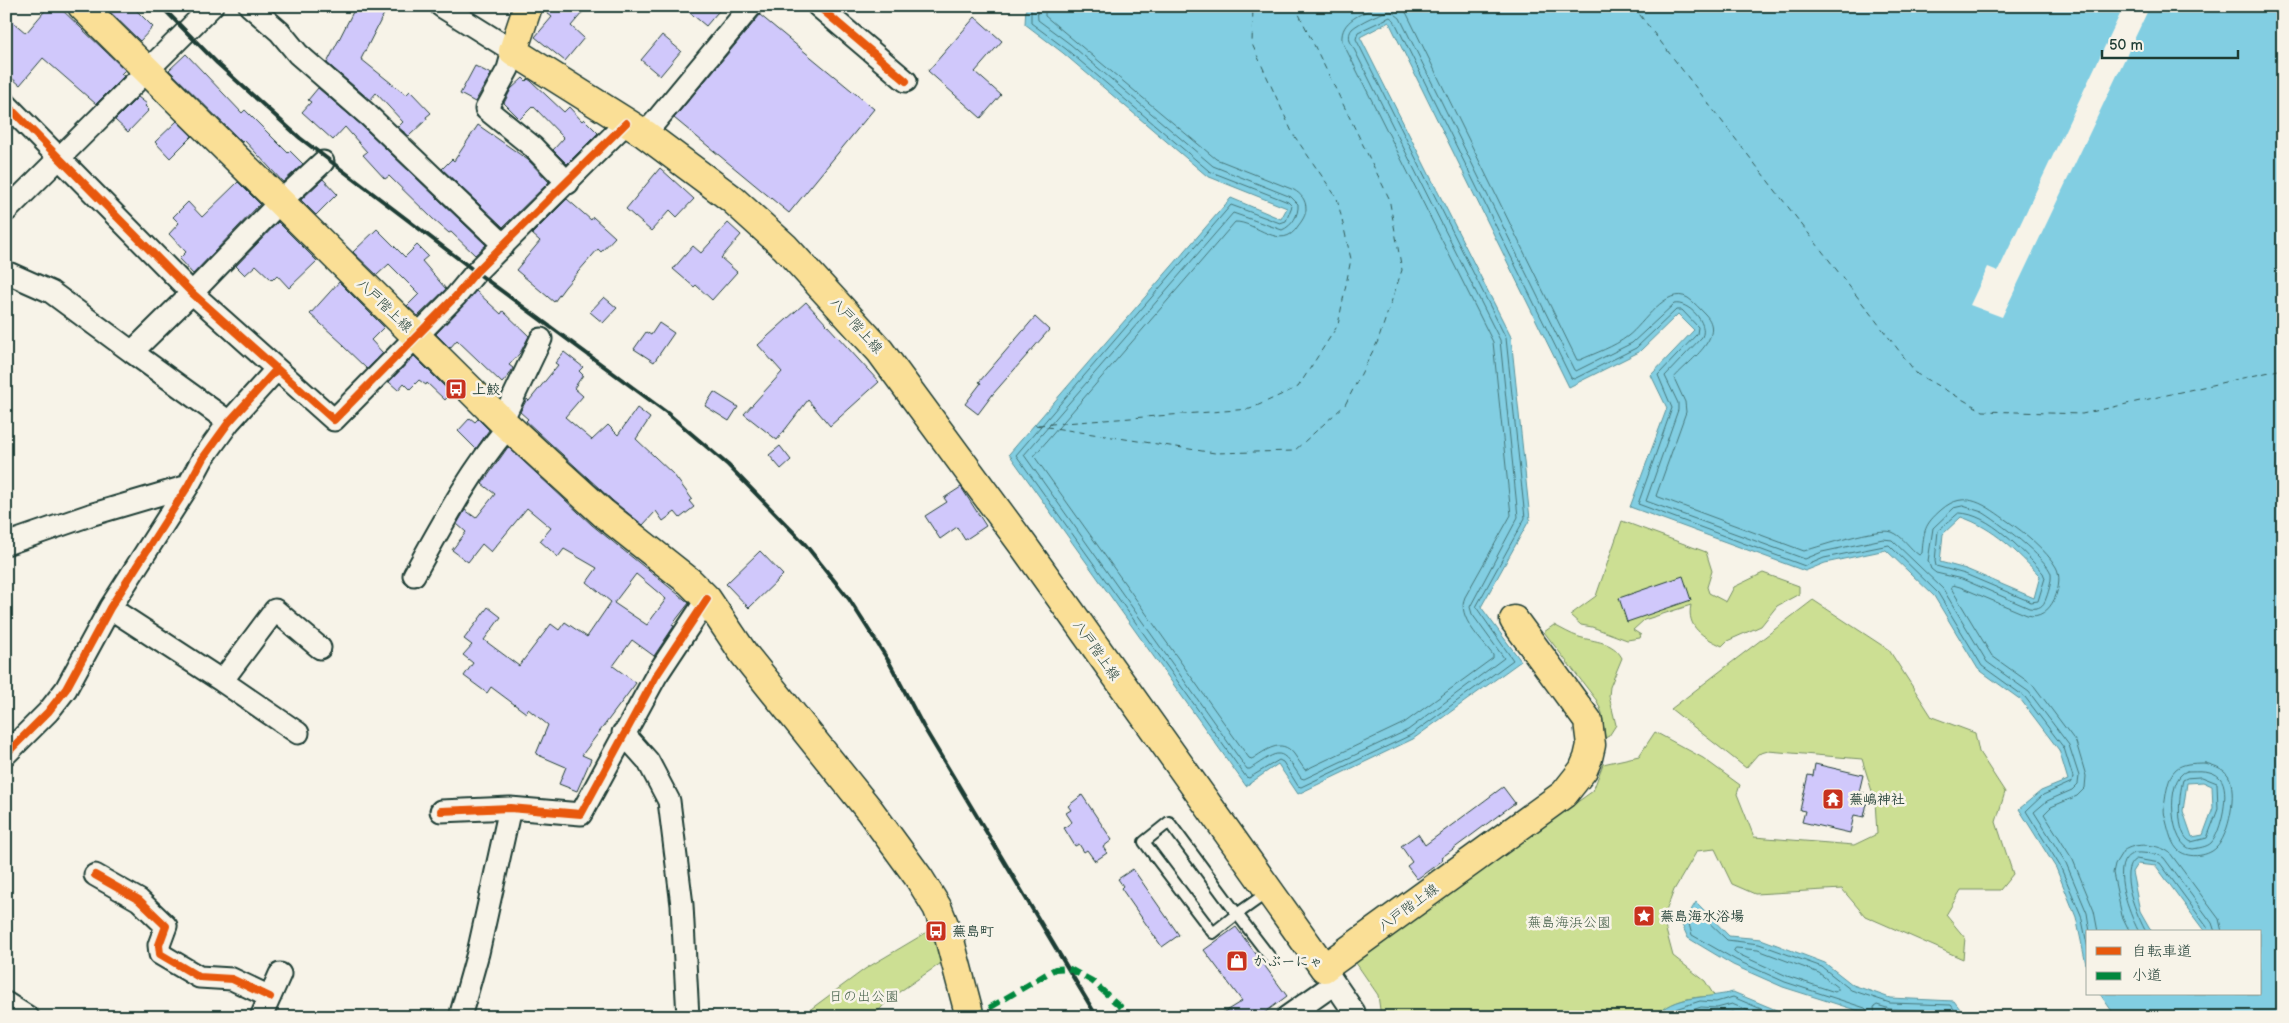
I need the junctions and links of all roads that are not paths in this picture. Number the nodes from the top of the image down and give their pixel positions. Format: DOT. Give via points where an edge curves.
graph roads {
  1 [pos="82,6"];
  2 [pos="212,6"];
  3 [pos="250,6"];
  4 [pos="440,6"];
  5 [pos="528,6"];
  6 [pos="751,6"];
  7 [pos="818,6"];
  8 [pos="513,51"];
  9 [pos="148,71"];
  10 [pos="906,81"];
  11 [pos="6,104"];
  12 [pos="636,128"];
  13 [pos="59,160"];
  14 [pos="323,162"];
  15 [pos="568,183"];
  16 [pos="280,202"];
  17 [pos="6,211"];
  18 [pos="504,245"];
  19 [pos="6,272"];
  20 [pos="192,293"];
  21 [pos="417,336"];
  22 [pos="541,339"];
  23 [pos="132,352"];
  24 [pos="276,370"];
  25 [pos="229,422"];
  26 [pos="505,424"];
  27 [pos="188,486"];
  28 [pos="6,544"];
  29 [pos="414,575"];
  30 [pos="707,599"];
  31 [pos="110,608"];
  32 [pos="1514,620"];
  33 [pos="320,648"];
  34 [pos="222,680"];
  35 [pos="298,733"];
  36 [pos="623,733"];
  37 [pos="6,754"];
  38 [pos="510,808"];
  39 [pos="442,811"];
  40 [pos="95,875"];
  41 [pos="1269,892"];
  42 [pos="1237,914"];
  43 [pos="1273,961"];
  44 [pos="280,974"];
  45 [pos="1329,976"];
  46 [pos="270,997"];
  47 [pos="6,1003"];
  48 [pos="28,1017"];
  49 [pos="261,1017"];
  50 [pos="460,1017"];
  51 [pos="688,1017"];
  52 [pos="970,1017"];
  53 [pos="1287,1017"];
  54 [pos="1355,1017"];
  1 -- 9 [label="main road, 八戸階上線"];
  2 -- 9 [label="street"];
  3 -- 18 [label="street"];
  4 -- 8 [label="street"];
  5 -- 8 [label="main road"];
  6 -- 12 [label="street"];
  7 -- 10 [label="street"];
  8 -- 12 [label="main road, 八戸階上線"];
  8 -- 15 [label="street" via="508,69 486,109 533,147"];
  9 -- 13 [label="street"];
  9 -- 16 [label="main road, 八戸階上線"];
  11 -- 13 [label="street"];
  12 -- 15 [label="street"];
  12 -- 41 [label="main road, 八戸階上線" via="732,199 785,247 880,350"];
  13 -- 17 [label="street"];
  13 -- 20 [label="street"];
  14 -- 16 [label="street"];
  15 -- 18 [label="street"];
  16 -- 20 [label="street"];
  16 -- 21 [label="main road, 八戸階上線"];
  18 -- 21 [label="street"];
  19 -- 23 [label="street" via="51,292"];
  20 -- 23 [label="street"];
  20 -- 24 [label="street"];
  21 -- 24 [label="street" via="334,420"];
  21 -- 26 [label="main road, 八戸階上線"];
  22 -- 26 [label="street"];
  23 -- 25 [label="street"];
  24 -- 25 [label="street"];
  25 -- 27 [label="street"];
  26 -- 29 [label="street" via="458,496"];
  26 -- 30 [label="main road, 八戸階上線" via="603,513"];
  27 -- 28 [label="street"];
  27 -- 31 [label="street"];
  30 -- 36 [label="street"];
  30 -- 52 [label="main road, 八戸階上線" via="744,654 870,811 919,878 937,907 949,937"];
  31 -- 34 [label="street"];
  31 -- 37 [label="street" via="66,689"];
  32 -- 45 [label="main road, 八戸階上線" via="1588,721 1591,744 1583,770 1564,794"];
  33 -- 34 [label="street" via="275,610"];
  34 -- 35 [label="street"];
  36 -- 38 [label="street" via="581,814"];
  36 -- 51 [label="street" via="648,761 669,801 682,905"];
  38 -- 39 [label="street"];
  38 -- 50 [label="street" via="478,953"];
  40 -- 46 [label="street" via="139,900 166,926 159,945 160,954 200,977 232,980"];
  41 -- 42 [label="lane"];
  41 -- 45 [label="main road, 八戸階上線"];
  42 -- 42 [label="lane" via="1213,933 1144,842 1169,822"];
  42 -- 43 [label="lane"];
  44 -- 46 [label="street"];
  45 -- 53 [label="street"];
  45 -- 54 [label="street"];
  46 -- 49 [label="street"];
  47 -- 48 [label="street"];
}
